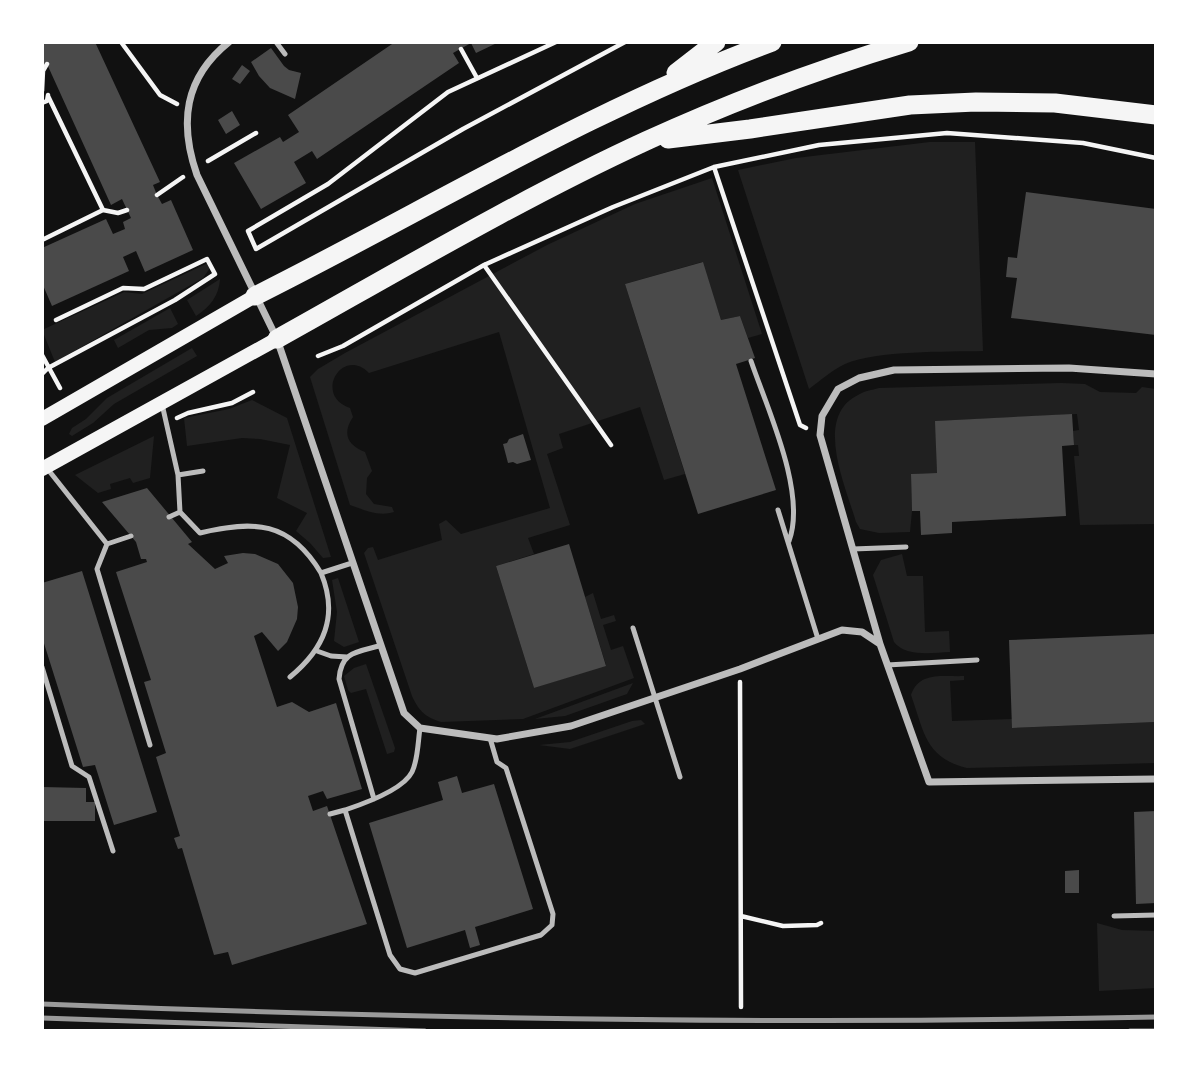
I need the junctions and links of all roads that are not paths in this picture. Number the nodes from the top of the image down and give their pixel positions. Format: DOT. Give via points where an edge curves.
graph roads {
  1 [pos="229,42"];
  2 [pos="276,42"];
  3 [pos="716,42"];
  4 [pos="772,42"];
  5 [pos="909,42"];
  6 [pos="285,54"];
  7 [pos="656,89"];
  8 [pos="1156,115"];
  9 [pos="646,141"];
  10 [pos="255,296"];
  11 [pos="277,339"];
  12 [pos="751,361"];
  13 [pos="1156,374"];
  14 [pos="162,404"];
  15 [pos="42,419"];
  16 [pos="44,468"];
  17 [pos="203,471"];
  18 [pos="178,475"];
  19 [pos="778,510"];
  20 [pos="180,513"];
  21 [pos="169,517"];
  22 [pos="131,536"];
  23 [pos="789,541"];
  24 [pos="107,544"];
  25 [pos="906,547"];
  26 [pos="853,549"];
  27 [pos="352,563"];
  28 [pos="321,573"];
  29 [pos="633,628"];
  30 [pos="818,639"];
  31 [pos="880,644"];
  32 [pos="379,646"];
  33 [pos="317,650"];
  34 [pos="347,657"];
  35 [pos="977,660"];
  36 [pos="887,665"];
  37 [pos="42,667"];
  38 [pos="290,677"];
  39 [pos="655,698"];
  40 [pos="420,728"];
  41 [pos="490,738"];
  42 [pos="150,745"];
  43 [pos="680,777"];
  44 [pos="1156,779"];
  45 [pos="374,799"];
  46 [pos="345,810"];
  47 [pos="330,814"];
  48 [pos="113,851"];
  49 [pos="1156,915"];
  50 [pos="1114,916"];
  1 -- 10 [label="street" via="197,78 187,110 191,158"];
  2 -- 6 [label="lane"];
  3 -- 7 [label="highway"];
  4 -- 7 [label="highway"];
  5 -- 9 [label="highway" via="807,74"];
  7 -- 10 [label="highway"];
  8 -- 9 [label="highway" via="1055,103 963,102"];
  9 -- 11 [label="highway"];
  10 -- 11 [label="street"];
  10 -- 15 [label="main road"];
  11 -- 14 [label="main road"];
  11 -- 27 [label="street"];
  12 -- 23 [label="lane" via="793,494"];
  13 -- 26 [label="street" via="1069,368 894,370 859,378 838,389 822,416 820,435"];
  14 -- 16 [label="main road"];
  14 -- 18 [label="lane"];
  16 -- 24 [label="lane"];
  17 -- 18 [label="lane"];
  18 -- 20 [label="lane"];
  19 -- 23 [label="lane"];
  20 -- 21 [label="lane"];
  20 -- 28 [label="lane" via="200,533 237,525 274,530 299,545"];
  22 -- 24 [label="lane"];
  23 -- 30 [label="lane"];
  24 -- 42 [label="lane" via="97,569"];
  25 -- 26 [label="lane"];
  26 -- 31 [label="street"];
  27 -- 28 [label="lane"];
  27 -- 32 [label="street"];
  28 -- 33 [label="lane" via="329,600"];
  29 -- 39 [label="lane"];
  30 -- 31 [label="street" via="842,630 862,632"];
  30 -- 39 [label="street"];
  31 -- 36 [label="street"];
  32 -- 34 [label="lane"];
  32 -- 40 [label="street" via="404,713"];
  33 -- 34 [label="lane"];
  33 -- 38 [label="lane"];
  34 -- 45 [label="lane" via="341,663 339,686"];
  35 -- 36 [label="lane"];
  36 -- 44 [label="street" via="929,782"];
  37 -- 48 [label="lane" via="72,766 89,777"];
  39 -- 41 [label="street" via="571,726"];
  39 -- 43 [label="lane"];
  40 -- 41 [label="street"];
  40 -- 45 [label="lane" via="412,773"];
  41 -- 46 [label="lane" via="497,762 506,768 553,914 552,925 541,936 415,973 400,969 390,956"];
  45 -- 46 [label="lane"];
  46 -- 47 [label="lane"];
  49 -- 50 [label="lane"];
}
